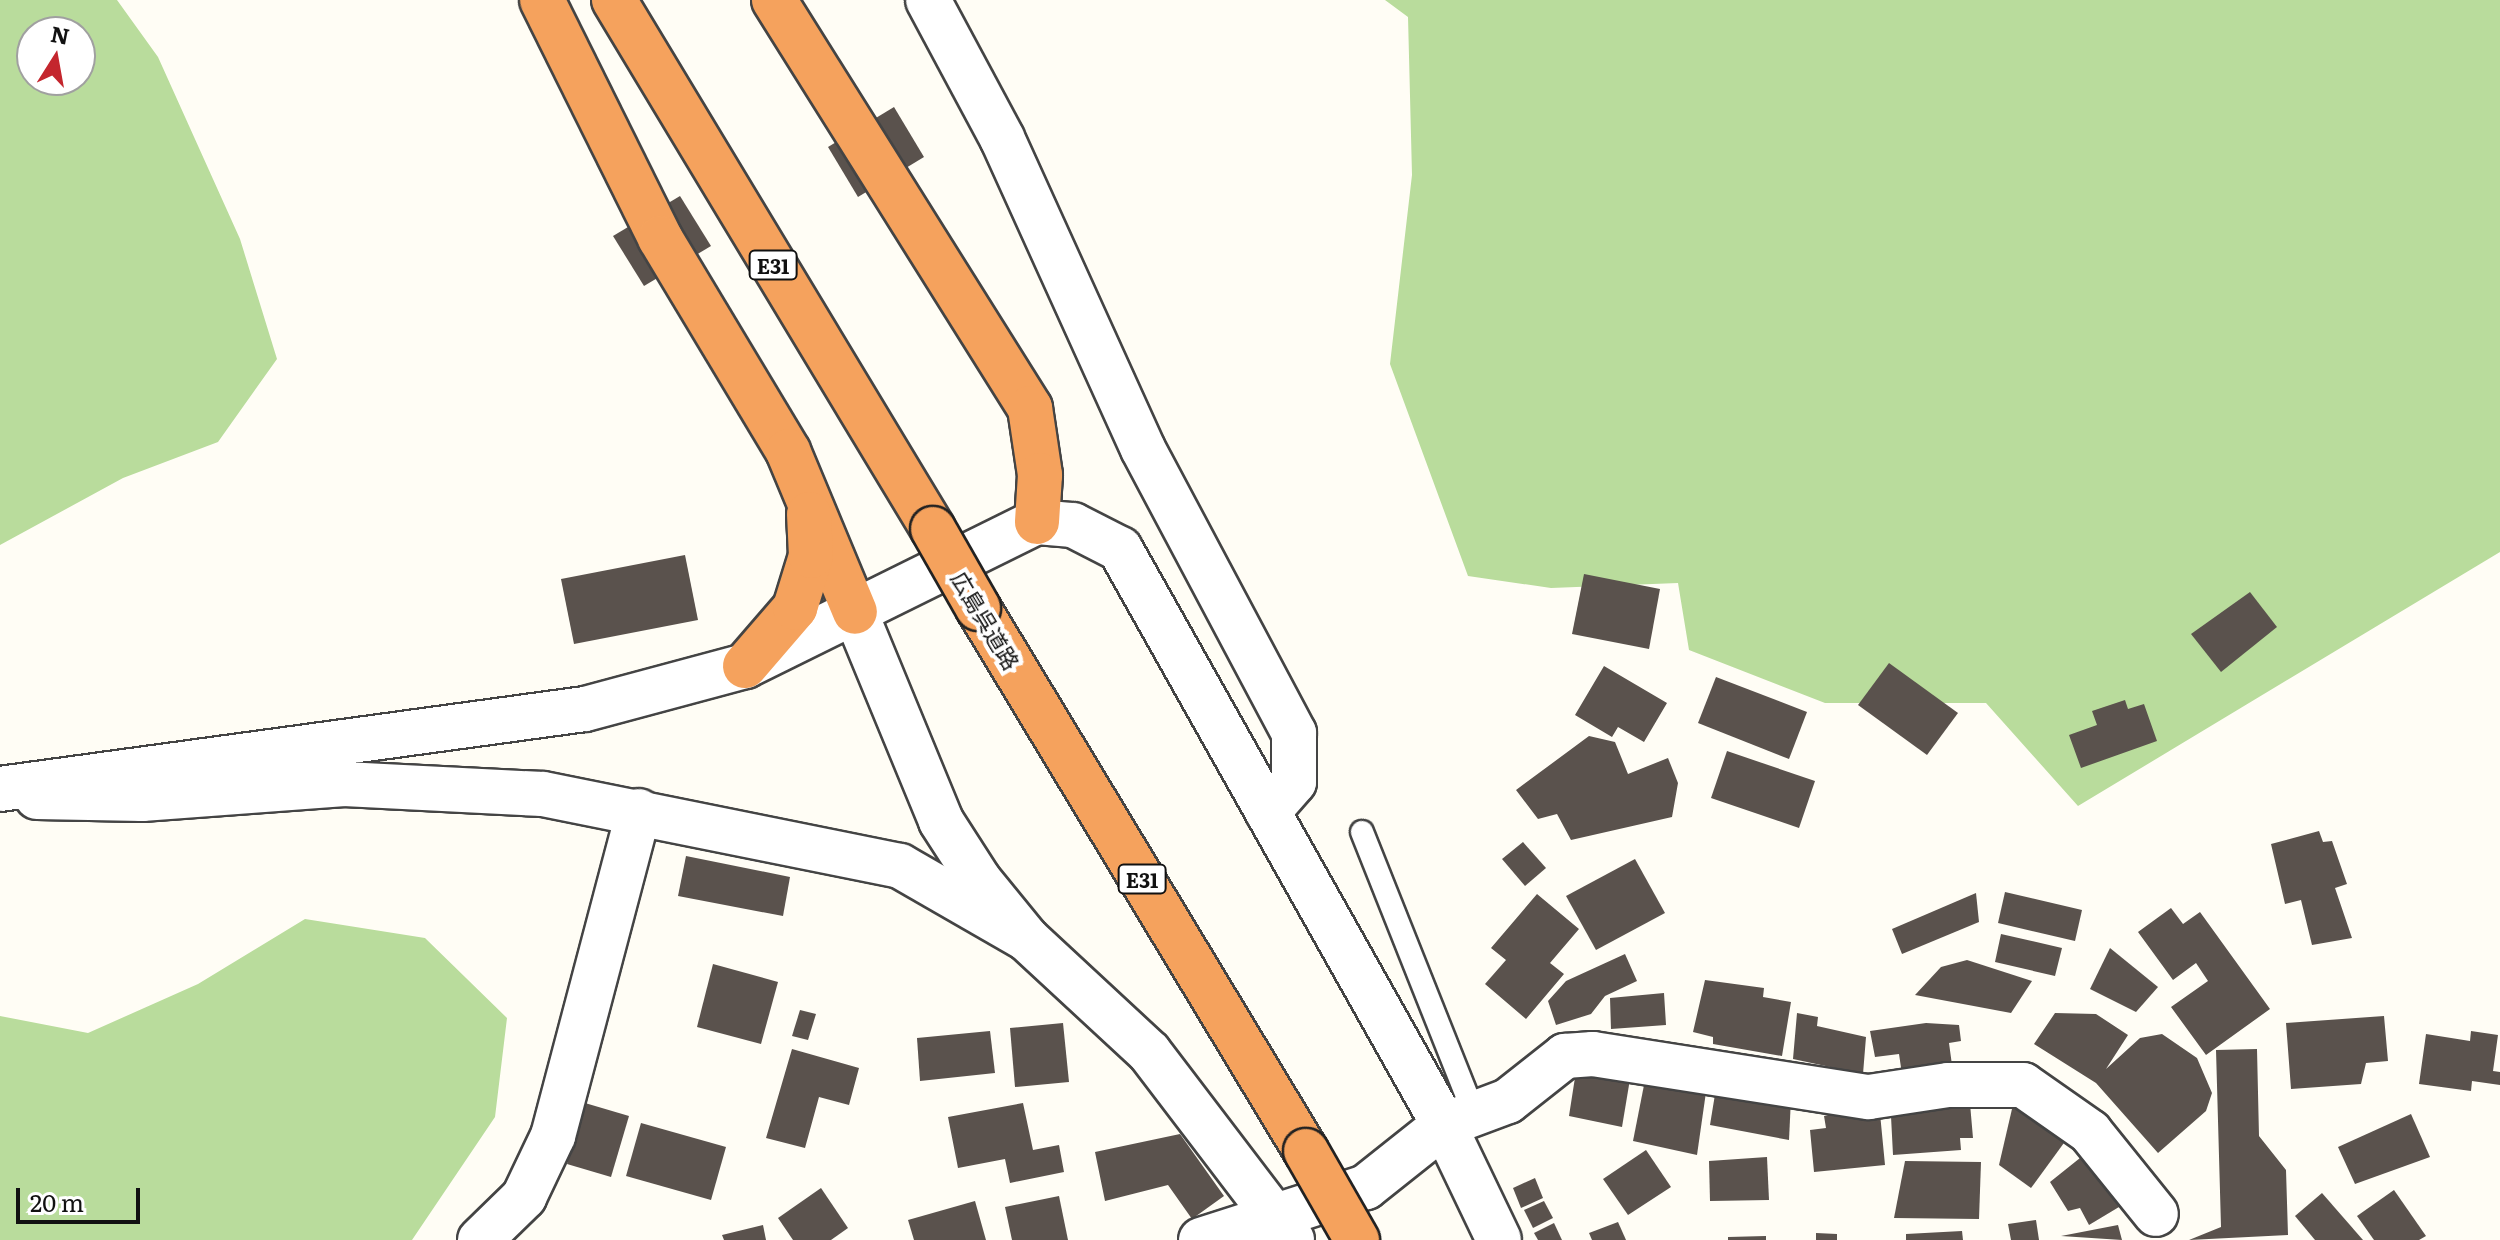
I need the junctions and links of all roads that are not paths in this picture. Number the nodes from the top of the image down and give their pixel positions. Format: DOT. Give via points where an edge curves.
graph roads {
  1 [pos="542,0"];
  2 [pos="614,0"];
  3 [pos="774,0"];
  4 [pos="928,0"];
  5 [pos="808,499"];
  6 [pos="1037,522"];
  7 [pos="855,612"];
  8 [pos="745,666"];
  9 [pos="0,789"];
  10 [pos="0,797"];
  11 [pos="639,811"];
  12 [pos="1268,812"];
  13 [pos="1362,832"];
  14 [pos="1027,939"];
  15 [pos="1458,1117"];
  16 [pos="2156,1214"];
  17 [pos="1286,1230"];
  18 [pos="480,1240"];
  19 [pos="1201,1240"];
  20 [pos="1357,1240"];
  21 [pos="1499,1240"];
  1 -- 5 [label="highway" via="660,238 788,451"];
  2 -- 20 [label="highway, 広島呉道路 / E31, bridge"];
  3 -- 6 [label="highway" via="1030,408 1040,475"];
  4 -- 12 [label="street" via="1002,138 1143,449 1294,733 1294,782"];
  5 -- 7 [label="highway"];
  5 -- 8 [label="highway" via="811,556 795,608"];
  6 -- 7 [label="street"];
  6 -- 12 [label="street" via="1073,525 1120,549"];
  7 -- 8 [label="street"];
  7 -- 14 [label="street" via="941,821"];
  8 -- 9 [label="street" via="585,709"];
  10 -- 11 [label="street" via="142,799 344,784 543,794"];
  11 -- 14 [label="street" via="900,866"];
  11 -- 18 [label="street" via="553,1136 524,1197"];
  12 -- 15 [label="street"];
  13 -- 15 [label="lane"];
  14 -- 17 [label="street" via="1149,1052"];
  15 -- 16 [label="street" via="1508,1101 1565,1056 1593,1054 1869,1097 1948,1085 2023,1085 2090,1132"];
  15 -- 17 [label="street" via="1366,1187"];
  15 -- 21 [label="street"];
  17 -- 19 [label="street"];
}
